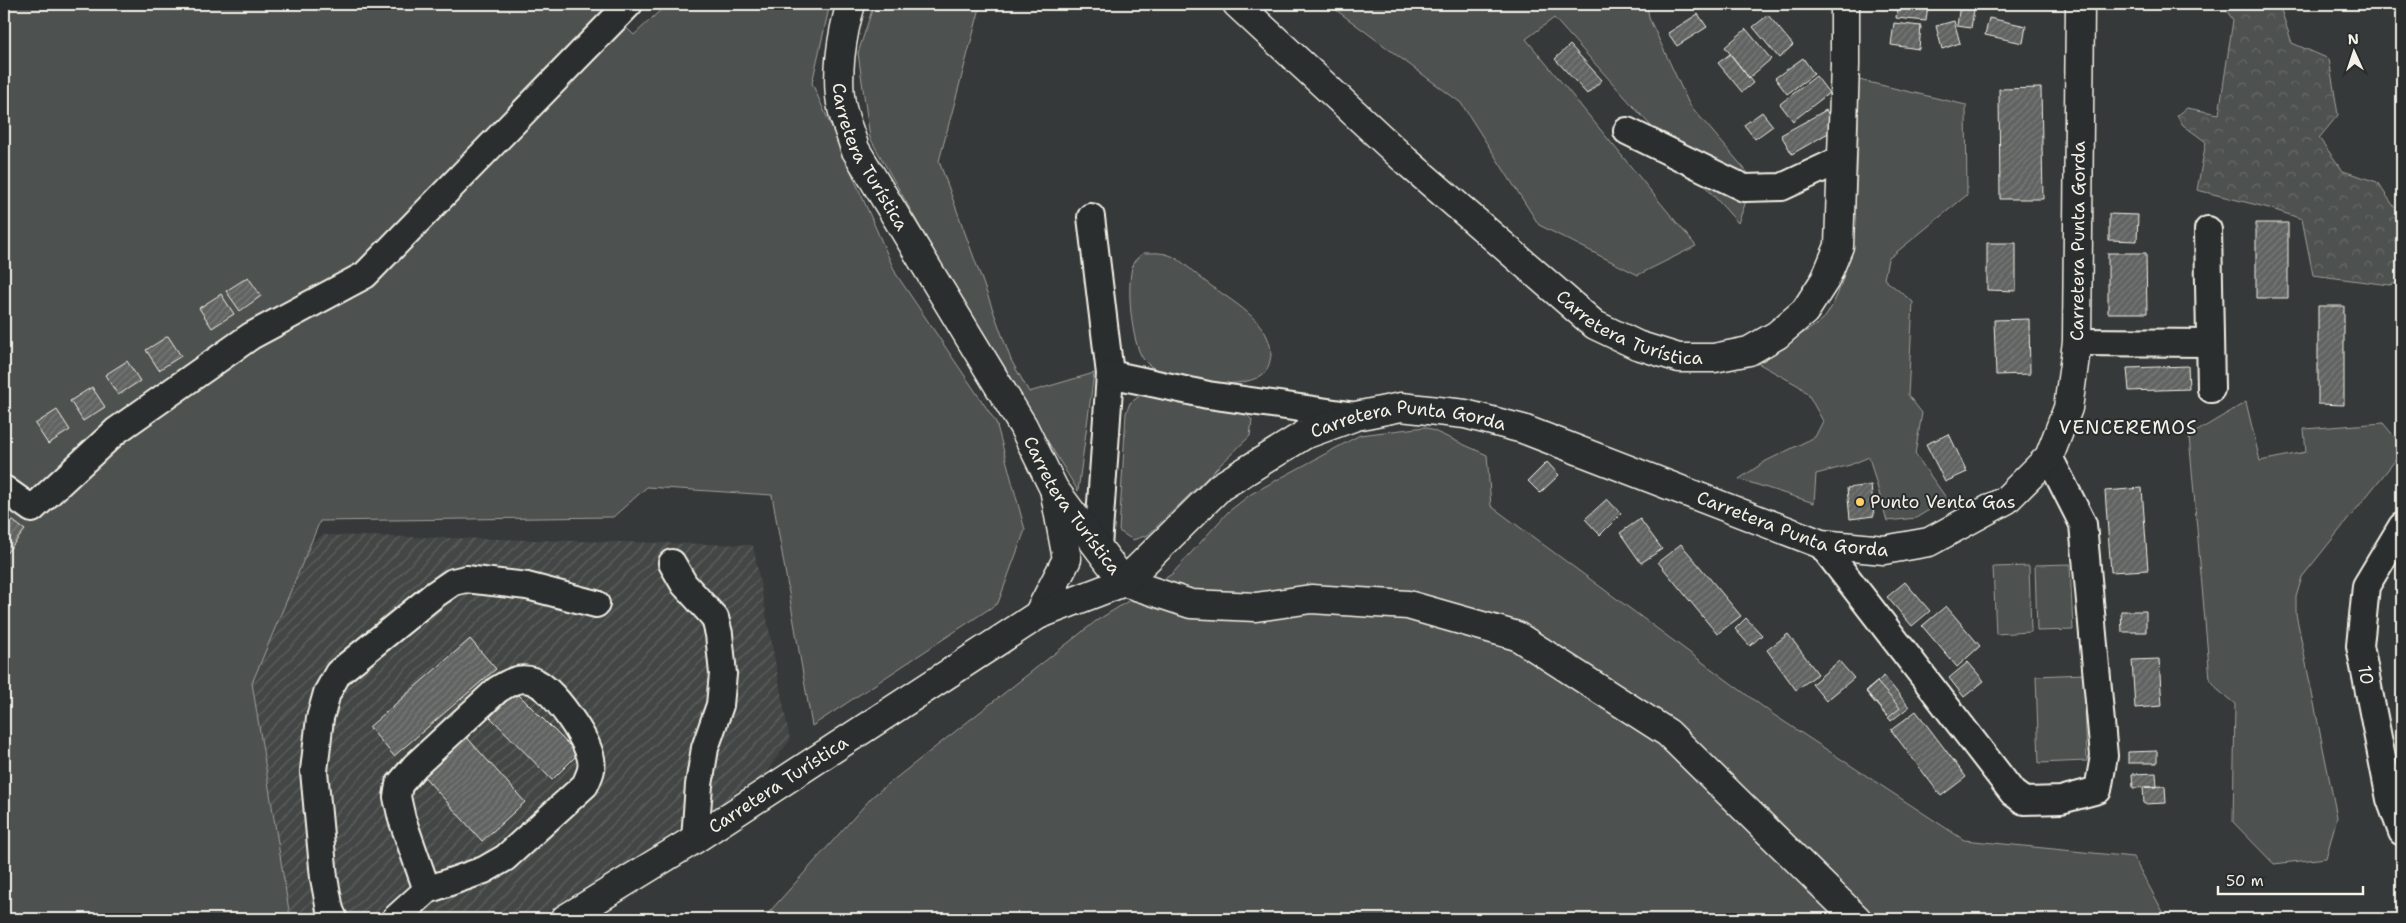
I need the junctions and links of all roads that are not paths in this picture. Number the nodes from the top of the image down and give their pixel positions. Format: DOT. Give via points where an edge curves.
graph roads {
  1 [pos="629,4"];
  2 [pos="851,4"];
  3 [pos="1237,4"];
  4 [pos="1845,4"];
  5 [pos="2080,4"];
  6 [pos="1627,131"];
  7 [pos="1842,159"];
  8 [pos="1091,217"];
  9 [pos="2208,230"];
  10 [pos="2077,342"];
  11 [pos="2209,343"];
  12 [pos="1110,374"];
  13 [pos="2211,389"];
  14 [pos="1356,416"];
  15 [pos="2049,457"];
  16 [pos="4,489"];
  17 [pos="1054,490"];
  18 [pos="2402,526"];
  19 [pos="1822,544"];
  20 [pos="1098,547"];
  21 [pos="672,563"];
  22 [pos="1124,582"];
  23 [pos="596,604"];
  24 [pos="1038,615"];
  25 [pos="2402,832"];
  26 [pos="695,839"];
  27 [pos="427,890"];
  28 [pos="334,919"];
  29 [pos="395,919"];
  30 [pos="565,919"];
  31 [pos="1857,919"];
  1 -- 16 [label="street" via="366,275 251,336 116,431 32,509"];
  2 -- 17 [label="main road, Carretera Turística" via="840,61 841,107 856,149 1023,426"];
  3 -- 7 [label="main road, Carretera Turística" via="1406,161 1595,325 1637,345 1679,358 1714,358 1749,351 1777,335 1805,311 1825,280 1839,246"];
  4 -- 7 [label="main road, Carretera Turística"];
  5 -- 10 [label="main road, Carretera Punta Gorda"];
  6 -- 7 [label="street" via="1744,188 1782,187"];
  8 -- 12 [label="street"];
  9 -- 11 [label="street"];
  10 -- 11 [label="street"];
  10 -- 15 [label="main road, Carretera Punta Gorda" via="2068,408"];
  11 -- 13 [label="street"];
  12 -- 14 [label="street" via="1208,396"];
  12 -- 20 [label="street"];
  14 -- 19 [label="main road, Carretera Punta Gorda" via="1401,407 1464,414 1523,429"];
  14 -- 22 [label="main road, Carretera Punta Gorda" via="1304,435 1220,487"];
  15 -- 19 [label="main road, Carretera Punta Gorda" via="2006,500 1929,542 1884,550"];
  15 -- 19 [label="street" via="2083,524 2104,756 2098,790 2062,800 2024,801 2013,793"];
  17 -- 20 [label="main road, Carretera Turística"];
  17 -- 24 [label="main road" via="1067,560"];
  18 -- 25 [label="street, 10" via="2366,586 2360,646 2390,799"];
  20 -- 22 [label="main road, Carretera Turística"];
  21 -- 26 [label="street" via="684,584 715,618 723,674 720,705 704,748"];
  22 -- 24 [label="main road, Carretera Turística"];
  22 -- 31 [label="main road" via="1192,604 1256,607 1311,599 1408,605 1518,636 1668,733"];
  23 -- 28 [label="street" via="527,586 466,579 453,582 338,673 327,693 320,718 314,771 324,878"];
  24 -- 26 [label="main road, Carretera Turística"];
  26 -- 30 [label="main road, Carretera Turística"];
  27 -- 27 [label="street" via="484,870 505,858 585,785 592,760 586,742 548,689 532,680 510,682 497,690 399,785 397,797 402,819"];
  27 -- 29 [label="street"];
}
